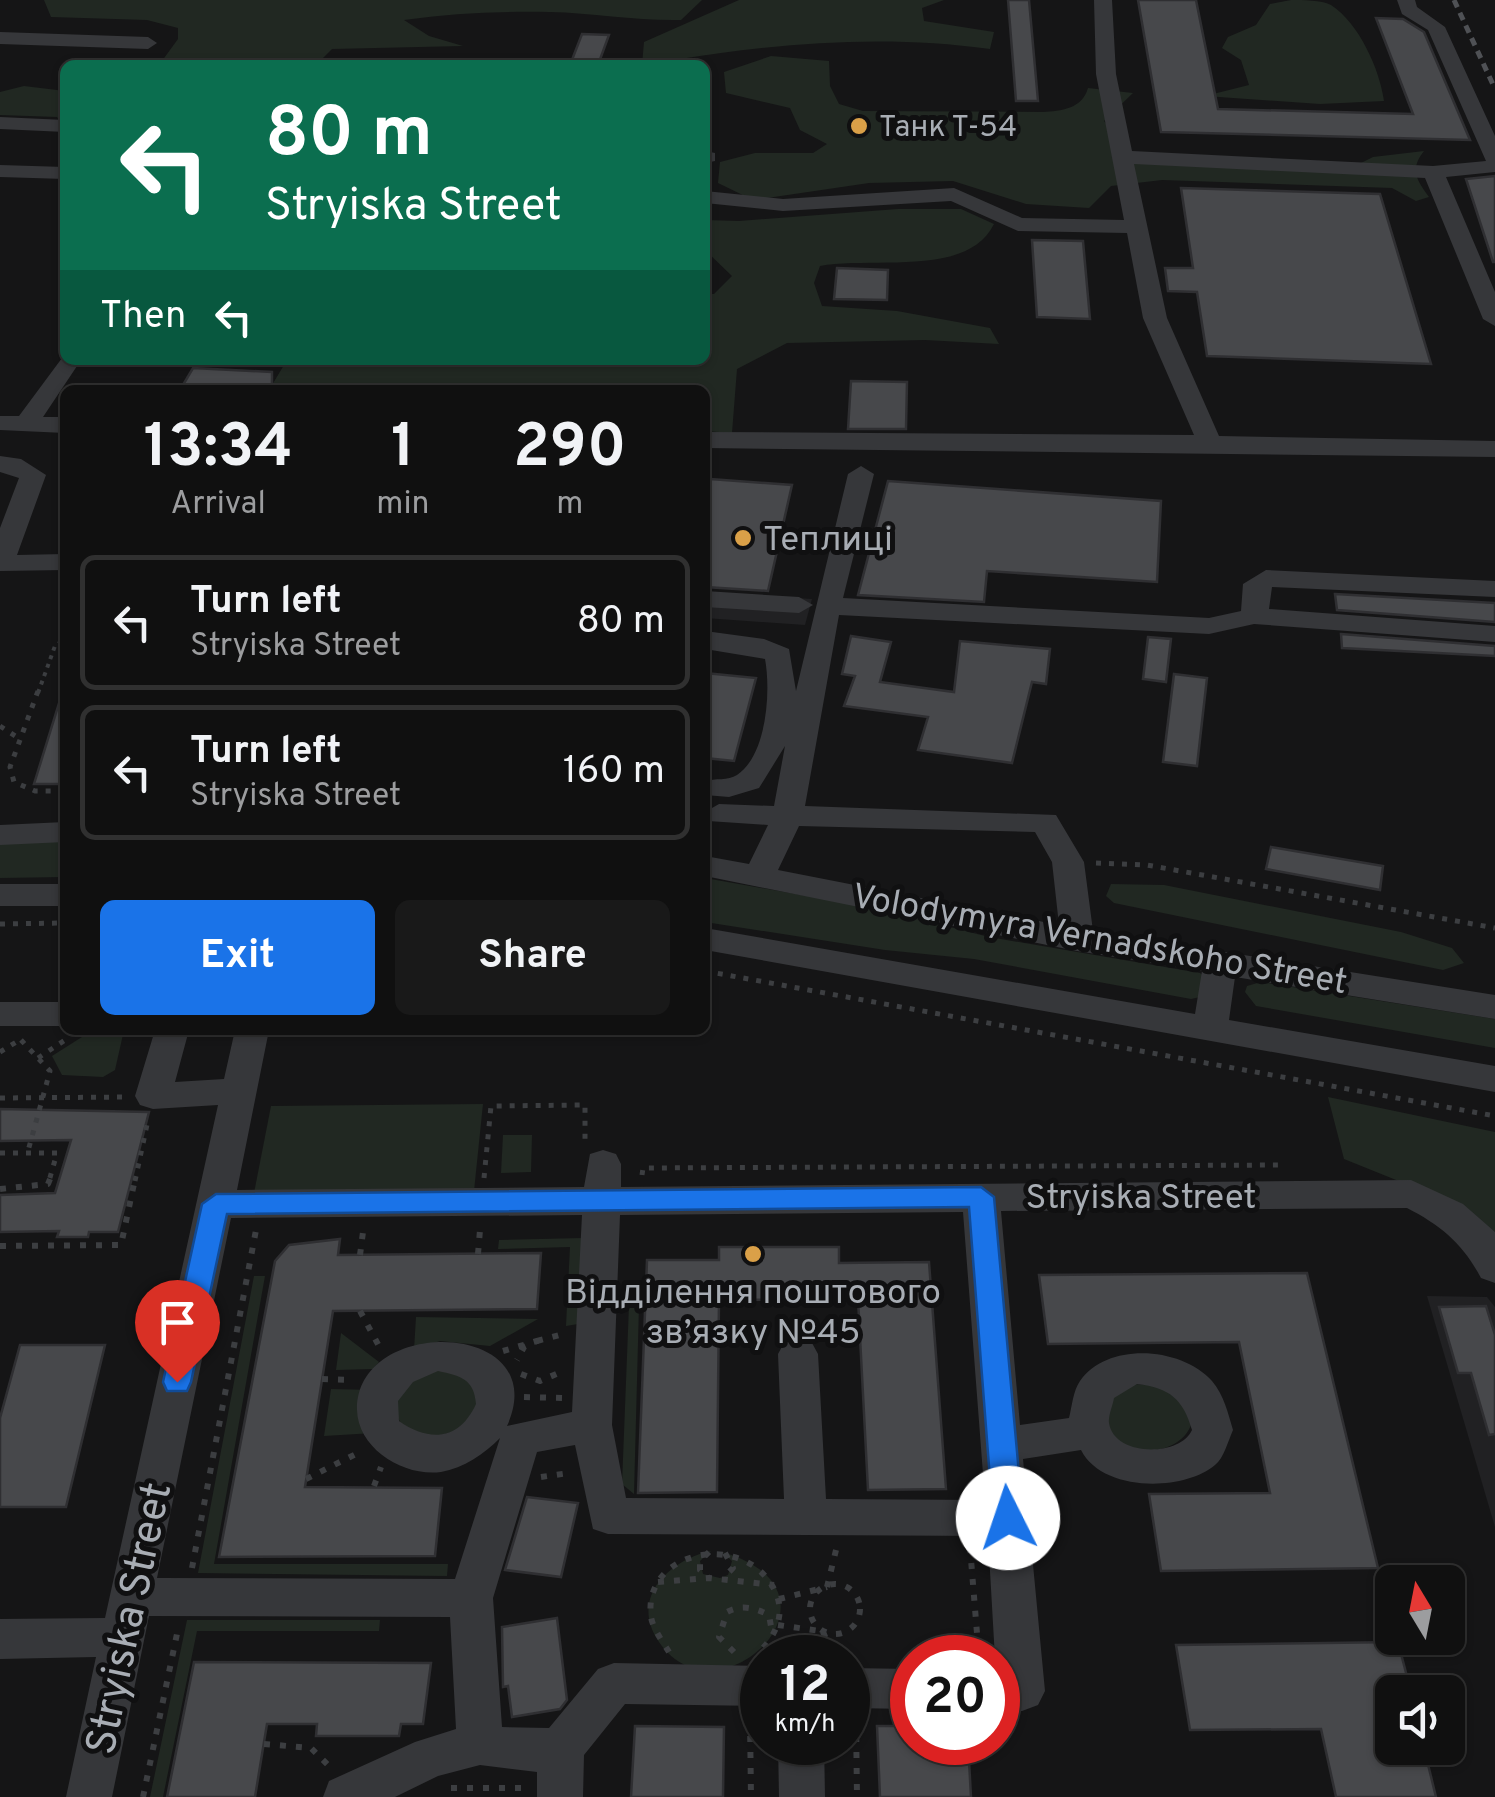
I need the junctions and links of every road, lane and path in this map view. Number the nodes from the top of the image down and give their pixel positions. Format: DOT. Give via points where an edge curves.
graph roads {
  1 [pos="1103,0"];
  2 [pos="1406,0"];
  3 [pos="0,38"];
  4 [pos="148,43"];
  5 [pos="0,123"];
  6 [pos="60,126"];
  7 [pos="1123,157"];
  8 [pos="1495,162"];
  9 [pos="0,171"];
  10 [pos="1433,172"];
  11 [pos="60,174"];
  12 [pos="710,198"];
  13 [pos="1137,227"];
  14 [pos="1495,320"];
  15 [pos="65,365"];
  16 [pos="13,423"];
  17 [pos="60,425"];
  18 [pos="710,440"];
  19 [pos="1210,443"];
  20 [pos="1495,449"];
  21 [pos="0,464"];
  22 [pos="861,474"];
  23 [pos="60,562"];
  24 [pos="0,563"];
  25 [pos="1495,590"];
  26 [pos="710,600"];
  27 [pos="813,605"];
  28 [pos="1254,616"];
  29 [pos="1495,634"];
  30 [pos="710,641"];
  31 [pos="60,642"];
  32 [pos="0,726"];
  33 [pos="20,739"];
  34 [pos="711,788"];
  35 [pos="60,792"];
  36 [pos="787,818"];
  37 [pos="60,832"];
  38 [pos="0,835"];
  39 [pos="1068,862"];
  40 [pos="710,867"];
  41 [pos="759,876"];
  42 [pos="0,895"];
  43 [pos="60,895"];
  44 [pos="60,922"];
  45 [pos="0,924"];
  46 [pos="1495,928"];
  47 [pos="710,940"];
  48 [pos="1077,940"];
  49 [pos="1221,961"];
  50 [pos="710,972"];
  51 [pos="1495,1006"];
  52 [pos="60,1015"];
  53 [pos="11,1028"];
  54 [pos="1210,1029"];
  55 [pos="72,1035"];
  56 [pos="171,1035"];
  57 [pos="251,1035"];
  58 [pos="0,1052"];
  59 [pos="38,1058"];
  60 [pos="1495,1079"];
  61 [pos="238,1091"];
  62 [pos="153,1096"];
  63 [pos="43,1097"];
  64 [pos="0,1098"];
  65 [pos="1495,1116"];
  66 [pos="28,1151"];
  67 [pos="0,1152"];
  68 [pos="1282,1165"];
  69 [pos="608,1172"];
  70 [pos="0,1189"];
  71 [pos="483,1193"];
  72 [pos="981,1197"];
  73 [pos="216,1204"];
  74 [pos="259,1217"];
  75 [pos="480,1230"];
  76 [pos="363,1232"];
  77 [pos="0,1246"];
  78 [pos="360,1254"];
  79 [pos="478,1254"];
  80 [pos="1495,1268"];
  81 [pos="360,1310"];
  82 [pos="568,1332"];
  83 [pos="537,1342"];
  84 [pos="563,1349"];
  85 [pos="798,1354"];
  86 [pos="567,1358"];
  87 [pos="470,1360"];
  88 [pos="398,1370"];
  89 [pos="592,1425"];
  90 [pos="1092,1431"];
  91 [pos="388,1438"];
  92 [pos="1003,1445"];
  93 [pos="512,1449"];
  94 [pos="582,1472"];
  95 [pos="306,1479"];
  96 [pos="1008,1518"];
  97 [pos="815,1529"];
  98 [pos="969,1542"];
  99 [pos="711,1551"];
  100 [pos="722,1552"];
  101 [pos="708,1578"];
  102 [pos="720,1578"];
  103 [pos="189,1581"];
  104 [pos="658,1582"];
  105 [pos="774,1585"];
  106 [pos="827,1587"];
  107 [pos="471,1598"];
  108 [pos="779,1599"];
  109 [pos="182,1612"];
  110 [pos="127,1617"];
  111 [pos="778,1625"];
  112 [pos="824,1632"];
  113 [pos="836,1634"];
  114 [pos="771,1635"];
  115 [pos="773,1635"];
  116 [pos="825,1635"];
  117 [pos="977,1635"];
  118 [pos="1017,1635"];
  119 [pos="0,1638"];
  120 [pos="740,1652"];
  121 [pos="686,1662"];
  122 [pos="1020,1666"];
  123 [pos="740,1678"];
  124 [pos="1020,1691"];
  125 [pos="264,1744"];
  126 [pos="480,1744"];
  127 [pos="561,1748"];
  128 [pos="752,1765"];
  129 [pos="801,1765"];
  130 [pos="855,1765"];
  131 [pos="363,1788"];
  132 [pos="440,1788"];
  133 [pos="549,1792"];
  134 [pos="89,1797"];
  135 [pos="143,1797"];
  136 [pos="751,1797"];
  137 [pos="802,1797"];
  138 [pos="857,1797"];
  1 -- 7 [label="street" via="1106,74"];
  2 -- 8 [label="street" via="1409,10 1436,27"];
  3 -- 4 [label="street"];
  5 -- 6 [label="street"];
  7 -- 10 [label="street"];
  7 -- 13 [label="street"];
  8 -- 10 [label="street"];
  9 -- 11 [label="street"];
  10 -- 14 [label="street"];
  12 -- 13 [label="street" via="784,205 954,194 1018,224"];
  13 -- 19 [label="street" via="1156,318"];
  15 -- 16 [label="street"];
  16 -- 17 [label="street"];
  18 -- 19 [label="street"];
  19 -- 20 [label="street"];
  21 -- 24 [label="street" via="33,475"];
  22 -- 27 [label="street"];
  23 -- 24 [label="street"];
  25 -- 28 [label="street" via="1266,578 1257,584"];
  26 -- 27 [label="street"];
  27 -- 28 [label="street" via="1210,626"];
  27 -- 36 [label="street"];
  28 -- 29 [label="street"];
  30 -- 34 [label="street" via="764,648 780,655 783,668 774,727 755,775 742,785"];
  31 -- 33 [label="path"];
  32 -- 33 [label="path"];
  33 -- 35 [label="path" via="10,767 14,782"];
  34 -- 36 [label="street"];
  36 -- 39 [label="street" via="1045,822"];
  36 -- 41 [label="street"];
  37 -- 38 [label="street"];
  39 -- 46 [label="path" via="1147,865"];
  39 -- 48 [label="street"];
  40 -- 41 [label="street, Volodymyra Vernadskoho Street"];
  41 -- 48 [label="street, Volodymyra Vernadskoho Street"];
  42 -- 43 [label="street"];
  44 -- 45 [label="path"];
  47 -- 54 [label="street, Volodymyra Vernadskoho Street"];
  48 -- 49 [label="street, Volodymyra Vernadskoho Street"];
  49 -- 51 [label="street, Volodymyra Vernadskoho Street"];
  49 -- 54 [label="street"];
  50 -- 65 [label="path"];
  52 -- 53 [label="street"];
  53 -- 58 [label="path"];
  53 -- 59 [label="path"];
  54 -- 60 [label="street, Volodymyra Vernadskoho Street"];
  55 -- 59 [label="path"];
  56 -- 62 [label="street"];
  57 -- 61 [label="street, Stryiska Street"];
  59 -- 63 [label="path" via="50,1071"];
  61 -- 62 [label="street"];
  61 -- 73 [label="street, Stryiska Street"];
  62 -- 63 [label="path"];
  62 -- 77 [label="path" via="121,1245"];
  63 -- 64 [label="path"];
  63 -- 66 [label="path"];
  66 -- 67 [label="path"];
  66 -- 70 [label="path" via="56,1153 48,1184"];
  68 -- 69 [label="path"];
  69 -- 71 [label="path" via="585,1105 490,1106"];
  69 -- 72 [label="street, Stryiska Street"];
  69 -- 73 [label="street, Stryiska Street"];
  69 -- 89 [label="street"];
  72 -- 80 [label="street, Stryiska Street" via="1411,1194 1453,1212"];
  72 -- 92 [label="street"];
  73 -- 110 [label="street, Stryiska Street"];
  74 -- 103 [label="path"];
  75 -- 79 [label="path"];
  76 -- 78 [label="path"];
  81 -- 88 [label="path"];
  82 -- 83 [label="path"];
  83 -- 84 [label="path"];
  83 -- 86 [label="path" via="516,1358 520,1374 529,1379 554,1378"];
  83 -- 87 [label="path"];
  85 -- 97 [label="street"];
  87 -- 88 [label="street" via="438,1355"];
  87 -- 93 [label="street" via="497,1390"];
  88 -- 91 [label="street" via="376,1402"];
  89 -- 93 [label="street"];
  89 -- 97 [label="street" via="608,1516"];
  90 -- 92 [label="street"];
  91 -- 93 [label="street" via="405,1449 440,1454 474,1441"];
  91 -- 95 [label="path"];
  92 -- 96 [label="street"];
  93 -- 94 [label="path"];
  93 -- 107 [label="street"];
  96 -- 97 [label="street"];
  96 -- 118 [label="street"];
  97 -- 106 [label="path" via="839,1541"];
  98 -- 117 [label="path"];
  99 -- 100 [label="path"];
  99 -- 101 [label="path" via="700,1561"];
  99 -- 104 [label="path" via="675,1564"];
  100 -- 102 [label="path" via="732,1568"];
  100 -- 105 [label="path" via="760,1567"];
  101 -- 102 [label="path"];
  101 -- 104 [label="path"];
  102 -- 105 [label="path"];
  104 -- 121 [label="path" via="650,1623 669,1653"];
  105 -- 108 [label="path"];
  106 -- 108 [label="path"];
  106 -- 113 [label="path" via="813,1593 808,1617"];
  106 -- 113 [label="path" via="843,1587 862,1607 860,1620"];
  107 -- 110 [label="street"];
  107 -- 126 [label="street"];
  108 -- 111 [label="path"];
  109 -- 135 [label="path"];
  110 -- 119 [label="street"];
  110 -- 134 [label="street, Stryiska Street"];
  111 -- 112 [label="path"];
  111 -- 115 [label="path"];
  112 -- 113 [label="path"];
  112 -- 116 [label="path"];
  114 -- 120 [label="path" via="769,1615 755,1606 724,1612 718,1625 724,1645"];
  122 -- 124 [label="street"];
  123 -- 127 [label="street" via="614,1683"];
  125 -- 131 [label="path" via="310,1748"];
  126 -- 127 [label="street" via="524,1752"];
  126 -- 131 [label="street" via="431,1757"];
  127 -- 133 [label="street"];
  128 -- 136 [label="path"];
  129 -- 137 [label="street"];
  130 -- 138 [label="path"];
  132 -- 133 [label="path"];
}
